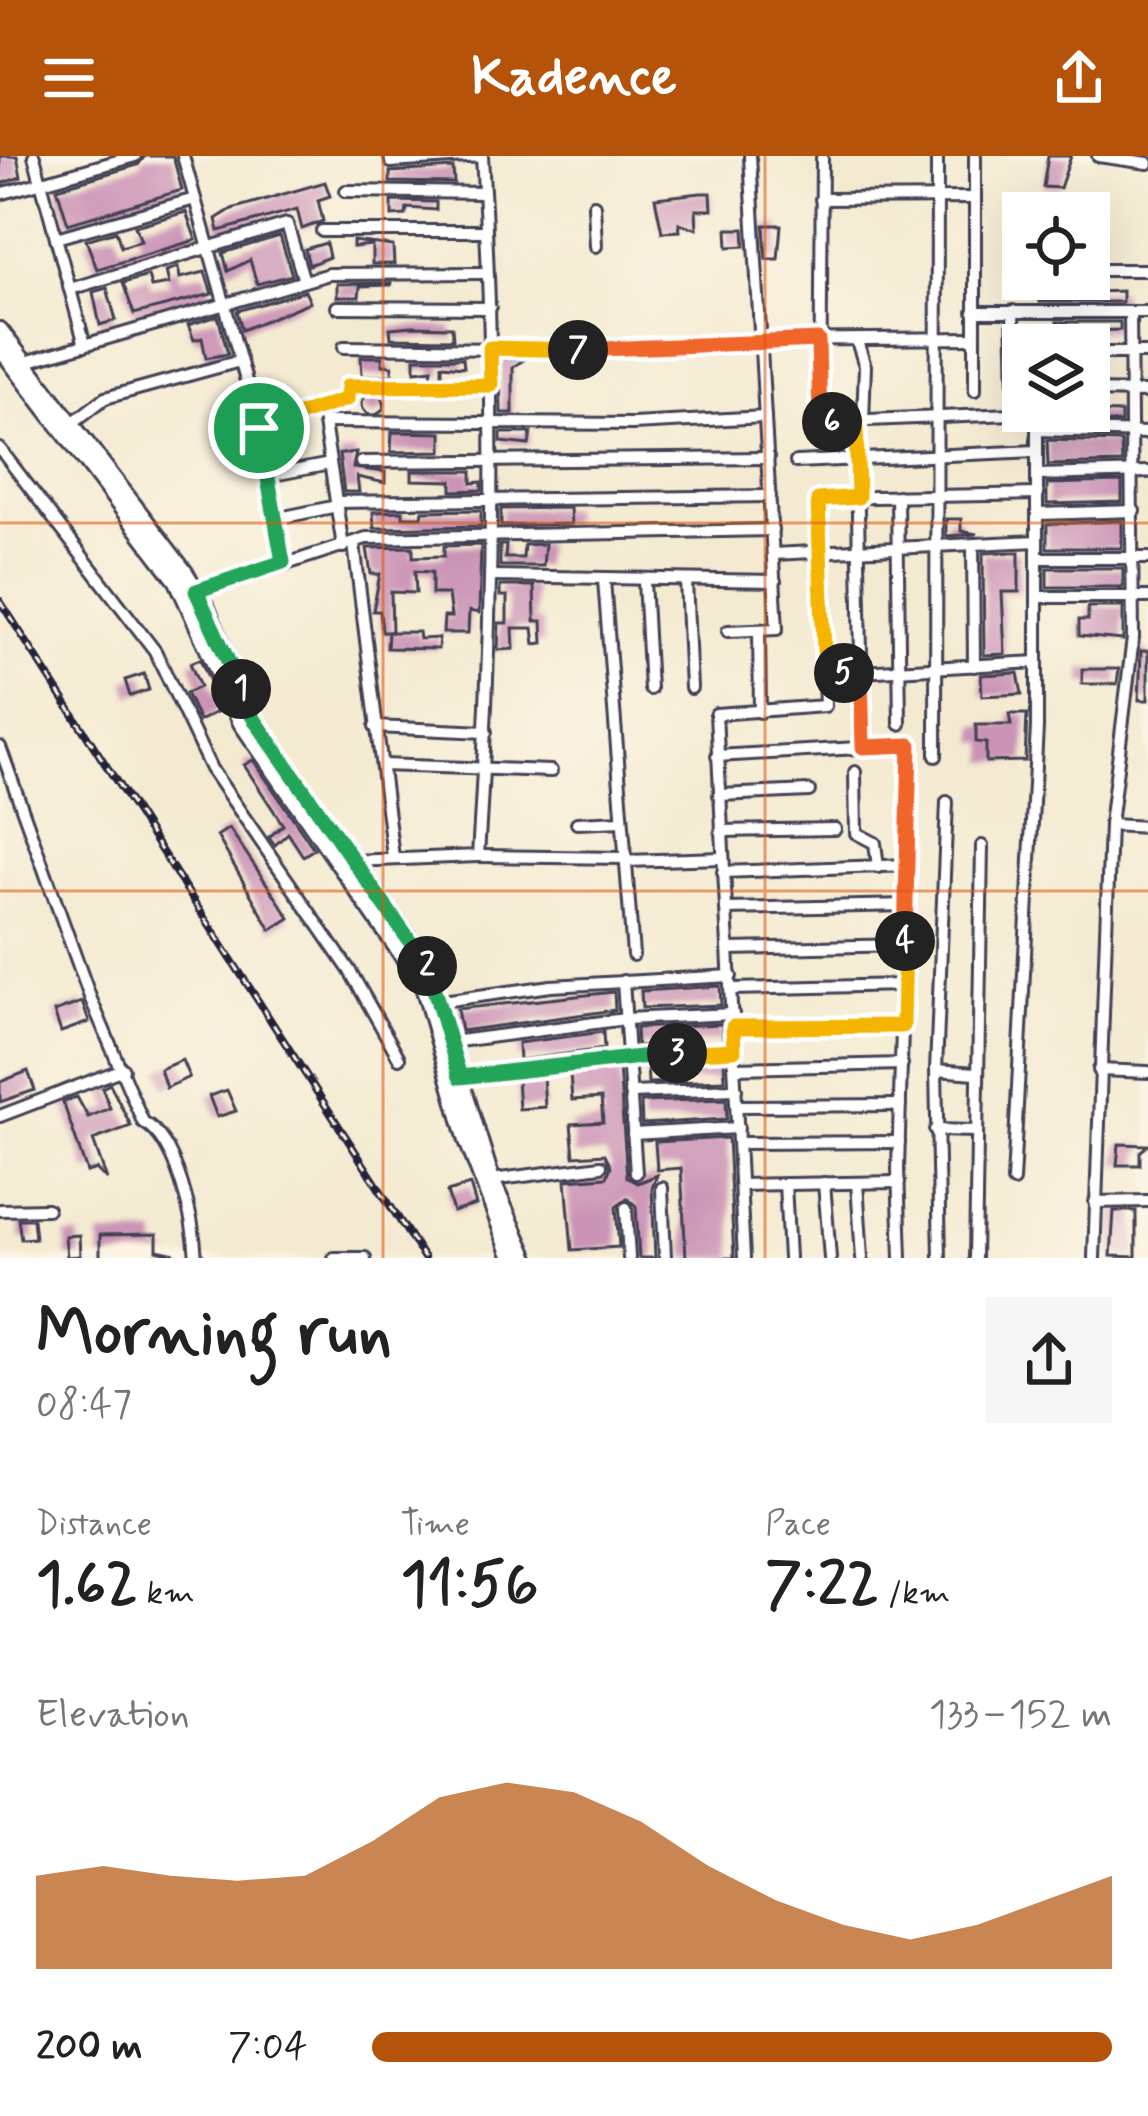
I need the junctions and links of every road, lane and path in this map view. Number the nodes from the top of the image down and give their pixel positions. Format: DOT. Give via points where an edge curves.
graph roads {
  1 [pos="34,156"];
  2 [pos="135,156"];
  3 [pos="182,156"];
  4 [pos="390,156"];
  5 [pos="750,156"];
  6 [pos="937,156"];
  7 [pos="975,156"];
  8 [pos="1098,156"];
  9 [pos="822,158"];
  10 [pos="1148,163"];
  11 [pos="41,183"];
  12 [pos="346,190"];
  13 [pos="484,193"];
  14 [pos="0,194"];
  15 [pos="937,198"];
  16 [pos="975,198"];
  17 [pos="195,199"];
  18 [pos="821,199"];
  19 [pos="594,205"];
  20 [pos="322,231"];
  21 [pos="484,231"];
  22 [pos="56,238"];
  23 [pos="596,246"];
  24 [pos="208,247"];
  25 [pos="1110,270"];
  26 [pos="1148,271"];
  27 [pos="484,273"];
  28 [pos="304,281"];
  29 [pos="70,289"];
  30 [pos="224,305"];
  31 [pos="338,307"];
  32 [pos="490,308"];
  33 [pos="1013,311"];
  34 [pos="974,312"];
  35 [pos="1130,312"];
  36 [pos="1148,312"];
  37 [pos="1015,324"];
  38 [pos="0,331"];
  39 [pos="974,338"];
  40 [pos="936,339"];
  41 [pos="761,340"];
  42 [pos="818,340"];
  43 [pos="857,341"];
  44 [pos="85,345"];
  45 [pos="344,347"];
  46 [pos="0,348"];
  47 [pos="490,348"];
  48 [pos="1110,353"];
  49 [pos="1132,353"];
  50 [pos="1148,353"];
  51 [pos="240,361"];
  52 [pos="19,364"];
  53 [pos="491,385"];
  54 [pos="975,391"];
  55 [pos="1110,391"];
  56 [pos="1133,392"];
  57 [pos="1148,392"];
  58 [pos="1002,414"];
  59 [pos="323,416"];
  60 [pos="765,417"];
  61 [pos="935,417"];
  62 [pos="860,421"];
  63 [pos="71,424"];
  64 [pos="491,425"];
  65 [pos="259,428"];
  66 [pos="1037,432"];
  67 [pos="1106,432"];
  68 [pos="1141,433"];
  69 [pos="0,449"];
  70 [pos="1037,451"];
  71 [pos="933,456"];
  72 [pos="768,458"];
  73 [pos="857,460"];
  74 [pos="361,462"];
  75 [pos="796,462"];
  76 [pos="330,464"];
  77 [pos="490,464"];
  78 [pos="1142,472"];
  79 [pos="1038,475"];
  80 [pos="268,476"];
  81 [pos="1038,494"];
  82 [pos="934,495"];
  83 [pos="770,496"];
  84 [pos="897,496"];
  85 [pos="858,497"];
  86 [pos="490,502"];
  87 [pos="336,504"];
  88 [pos="1134,511"];
  89 [pos="1039,514"];
  90 [pos="275,519"];
  91 [pos="772,530"];
  92 [pos="490,538"];
  93 [pos="1037,542"];
  94 [pos="973,544"];
  95 [pos="349,545"];
  96 [pos="934,546"];
  97 [pos="897,548"];
  98 [pos="859,550"];
  99 [pos="820,552"];
  100 [pos="773,554"];
  101 [pos="1040,558"];
  102 [pos="1134,558"];
  103 [pos="1148,558"];
  104 [pos="283,562"];
  105 [pos="490,576"];
  106 [pos="604,580"];
  107 [pos="644,580"];
  108 [pos="686,581"];
  109 [pos="775,581"];
  110 [pos="191,594"];
  111 [pos="1041,597"];
  112 [pos="1134,597"];
  113 [pos="1148,597"];
  114 [pos="759,629"];
  115 [pos="728,631"];
  116 [pos="1133,638"];
  117 [pos="1148,638"];
  118 [pos="1037,662"];
  119 [pos="974,666"];
  120 [pos="935,668"];
  121 [pos="901,670"];
  122 [pos="861,672"];
  123 [pos="825,674"];
  124 [pos="691,688"];
  125 [pos="650,689"];
  126 [pos="760,712"];
  127 [pos="900,724"];
  128 [pos="375,727"];
  129 [pos="486,732"];
  130 [pos="0,747"];
  131 [pos="863,747"];
  132 [pos="717,756"];
  133 [pos="936,756"];
  134 [pos="382,765"];
  135 [pos="484,770"];
  136 [pos="551,770"];
  137 [pos="854,772"];
  138 [pos="809,791"];
  139 [pos="719,795"];
  140 [pos="947,802"];
  141 [pos="622,821"];
  142 [pos="578,824"];
  143 [pos="1110,825"];
  144 [pos="1148,827"];
  145 [pos="835,829"];
  146 [pos="721,831"];
  147 [pos="982,846"];
  148 [pos="478,856"];
  149 [pos="393,857"];
  150 [pos="626,860"];
  151 [pos="350,861"];
  152 [pos="722,865"];
  153 [pos="909,865"];
  154 [pos="878,867"];
  155 [pos="908,905"];
  156 [pos="725,909"];
  157 [pos="905,945"];
  158 [pos="729,949"];
  159 [pos="632,955"];
  160 [pos="623,981"];
  161 [pos="731,983"];
  162 [pos="904,985"];
  163 [pos="434,1002"];
  164 [pos="625,1019"];
  165 [pos="733,1021"];
  166 [pos="903,1026"];
  167 [pos="451,1042"];
  168 [pos="734,1050"];
  169 [pos="627,1056"];
  170 [pos="400,1058"];
  171 [pos="902,1064"];
  172 [pos="735,1068"];
  173 [pos="123,1070"];
  174 [pos="936,1070"];
  175 [pos="1099,1070"];
  176 [pos="1148,1072"];
  177 [pos="976,1073"];
  178 [pos="455,1078"];
  179 [pos="736,1089"];
  180 [pos="630,1093"];
  181 [pos="900,1105"];
  182 [pos="737,1106"];
  183 [pos="0,1116"];
  184 [pos="738,1128"];
  185 [pos="935,1130"];
  186 [pos="975,1131"];
  187 [pos="633,1134"];
  188 [pos="899,1142"];
  189 [pos="739,1143"];
  190 [pos="601,1166"];
  191 [pos="636,1173"];
  192 [pos="492,1180"];
  193 [pos="1013,1180"];
  194 [pos="898,1182"];
  195 [pos="824,1183"];
  196 [pos="857,1183"];
  197 [pos="785,1184"];
  198 [pos="741,1185"];
  199 [pos="662,1188"];
  200 [pos="1095,1202"];
  201 [pos="1148,1202"];
  202 [pos="626,1208"];
  203 [pos="47,1209"];
  204 [pos="0,1210"];
  205 [pos="196,1258"];
  206 [pos="334,1258"];
  207 [pos="365,1258"];
  208 [pos="512,1258"];
  209 [pos="527,1258"];
  210 [pos="629,1258"];
  211 [pos="665,1258"];
  212 [pos="744,1258"];
  213 [pos="789,1258"];
  214 [pos="830,1258"];
  215 [pos="862,1258"];
  216 [pos="902,1258"];
  217 [pos="940,1258"];
  218 [pos="975,1258"];
  219 [pos="1094,1258"];
  1 -- 11 [label="street"];
  2 -- 11 [label="street"];
  3 -- 17 [label="street"];
  4 -- 13 [label="street" via="482,156"];
  5 -- 41 [label="street"];
  6 -- 15 [label="street"];
  7 -- 16 [label="street"];
  8 -- 10 [label="street"];
  9 -- 18 [label="street"];
  11 -- 14 [label="street"];
  11 -- 22 [label="street"];
  12 -- 13 [label="street"];
  13 -- 21 [label="street"];
  15 -- 16 [label="street"];
  15 -- 18 [label="street"];
  15 -- 40 [label="street"];
  16 -- 34 [label="street"];
  17 -- 22 [label="street"];
  17 -- 24 [label="street"];
  18 -- 42 [label="street"];
  19 -- 23 [label="street"];
  20 -- 21 [label="street"];
  21 -- 27 [label="street"];
  22 -- 29 [label="street"];
  24 -- 28 [label="street" via="287,224"];
  24 -- 29 [label="street"];
  24 -- 30 [label="street"];
  25 -- 26 [label="street"];
  27 -- 28 [label="street"];
  27 -- 32 [label="street"];
  28 -- 30 [label="street"];
  29 -- 44 [label="street"];
  30 -- 44 [label="street"];
  30 -- 51 [label="street"];
  31 -- 32 [label="street"];
  32 -- 47 [label="street"];
  33 -- 34 [label="street"];
  33 -- 35 [label="street"];
  33 -- 37 [label="street"];
  34 -- 39 [label="street"];
  35 -- 36 [label="street"];
  35 -- 49 [label="street"];
  38 -- 52 [label="street"];
  39 -- 40 [label="street"];
  39 -- 54 [label="street"];
  40 -- 43 [label="street"];
  40 -- 61 [label="street"];
  41 -- 42 [label="street"];
  41 -- 47 [label="street"];
  41 -- 60 [label="street"];
  42 -- 43 [label="street"];
  42 -- 62 [label="street" via="820,422"];
  43 -- 62 [label="street" via="865,366"];
  44 -- 52 [label="street"];
  45 -- 47 [label="street"];
  46 -- 52 [label="street"];
  47 -- 53 [label="street"];
  48 -- 49 [label="street"];
  49 -- 50 [label="street"];
  49 -- 56 [label="street"];
  51 -- 63 [label="street" via="105,398"];
  51 -- 65 [label="street"];
  52 -- 63 [label="street"];
  52 -- 110 [label="street"];
  53 -- 59 [label="street" via="348,386 347,399"];
  53 -- 64 [label="street"];
  55 -- 56 [label="street"];
  56 -- 57 [label="street"];
  56 -- 68 [label="street"];
  58 -- 61 [label="street"];
  59 -- 64 [label="street"];
  59 -- 65 [label="street"];
  59 -- 76 [label="street"];
  60 -- 64 [label="street"];
  60 -- 72 [label="street"];
  61 -- 62 [label="street"];
  61 -- 71 [label="street"];
  62 -- 73 [label="street"];
  63 -- 110 [label="street"];
  64 -- 77 [label="street"];
  65 -- 80 [label="street"];
  66 -- 70 [label="street"];
  67 -- 68 [label="street"];
  68 -- 78 [label="street"];
  69 -- 170 [label="street" via="155,651 211,769"];
  70 -- 71 [label="street"];
  70 -- 79 [label="street"];
  71 -- 73 [label="street"];
  71 -- 82 [label="street"];
  72 -- 77 [label="street"];
  72 -- 83 [label="street"];
  73 -- 75 [label="street"];
  73 -- 85 [label="street"];
  74 -- 77 [label="street"];
  76 -- 80 [label="street"];
  76 -- 87 [label="street"];
  77 -- 86 [label="street"];
  78 -- 79 [label="street"];
  78 -- 88 [label="street"];
  79 -- 81 [label="street"];
  80 -- 90 [label="street"];
  81 -- 82 [label="street"];
  81 -- 89 [label="street"];
  82 -- 84 [label="street"];
  82 -- 96 [label="street"];
  83 -- 86 [label="street"];
  83 -- 91 [label="street"];
  84 -- 85 [label="street"];
  84 -- 97 [label="street"];
  85 -- 98 [label="street"];
  85 -- 99 [label="street" via="818,498"];
  86 -- 87 [label="street"];
  86 -- 92 [label="street"];
  87 -- 90 [label="street"];
  87 -- 95 [label="street"];
  88 -- 89 [label="street"];
  88 -- 102 [label="street"];
  89 -- 93 [label="street"];
  90 -- 104 [label="street"];
  91 -- 92 [label="street"];
  91 -- 100 [label="street"];
  92 -- 95 [label="street" via="366,538"];
  92 -- 105 [label="street"];
  93 -- 94 [label="street"];
  93 -- 101 [label="street"];
  94 -- 96 [label="street"];
  94 -- 119 [label="street"];
  95 -- 104 [label="street"];
  95 -- 128 [label="street"];
  96 -- 97 [label="street"];
  96 -- 120 [label="street"];
  97 -- 98 [label="street"];
  97 -- 121 [label="street"];
  98 -- 99 [label="street"];
  98 -- 122 [label="street"];
  99 -- 100 [label="street"];
  99 -- 123 [label="street"];
  100 -- 109 [label="street"];
  101 -- 102 [label="street"];
  101 -- 111 [label="street"];
  102 -- 103 [label="street"];
  102 -- 112 [label="street"];
  104 -- 110 [label="street"];
  105 -- 106 [label="street"];
  105 -- 129 [label="street"];
  106 -- 107 [label="street"];
  106 -- 141 [label="street"];
  107 -- 108 [label="street"];
  107 -- 125 [label="street"];
  108 -- 109 [label="street"];
  108 -- 124 [label="street"];
  109 -- 114 [label="street" via="777,628"];
  110 -- 151 [label="street" via="252,716"];
  110 -- 163 [label="street" via="241,723"];
  111 -- 112 [label="street"];
  111 -- 118 [label="street"];
  112 -- 113 [label="street"];
  112 -- 116 [label="street"];
  114 -- 115 [label="street"];
  114 -- 126 [label="street"];
  116 -- 117 [label="street"];
  116 -- 143 [label="street"];
  118 -- 119 [label="street"];
  118 -- 193 [label="street"];
  119 -- 120 [label="street"];
  120 -- 121 [label="street"];
  120 -- 133 [label="street"];
  121 -- 122 [label="street"];
  121 -- 127 [label="street"];
  122 -- 123 [label="street"];
  122 -- 131 [label="street"];
  123 -- 126 [label="street" via="823,710"];
  126 -- 132 [label="street" via="716,714"];
  128 -- 129 [label="street"];
  128 -- 134 [label="street"];
  129 -- 135 [label="street"];
  130 -- 173 [label="street"];
  131 -- 132 [label="street"];
  131 -- 153 [label="street" via="910,745"];
  132 -- 139 [label="street"];
  134 -- 135 [label="street"];
  134 -- 149 [label="street"];
  135 -- 136 [label="street"];
  135 -- 148 [label="street"];
  137 -- 154 [label="street" via="856,833 875,843"];
  138 -- 139 [label="street"];
  139 -- 146 [label="street"];
  140 -- 174 [label="street"];
  141 -- 142 [label="street"];
  141 -- 150 [label="street"];
  143 -- 144 [label="street"];
  143 -- 175 [label="street"];
  145 -- 146 [label="street"];
  146 -- 152 [label="street"];
  147 -- 177 [label="street"];
  148 -- 149 [label="street"];
  148 -- 150 [label="street"];
  149 -- 151 [label="street"];
  150 -- 152 [label="street"];
  150 -- 159 [label="street"];
  151 -- 163 [label="street" via="424,959"];
  152 -- 154 [label="street"];
  152 -- 156 [label="street"];
  153 -- 154 [label="street"];
  153 -- 155 [label="street"];
  155 -- 156 [label="street"];
  155 -- 157 [label="street"];
  156 -- 158 [label="street"];
  157 -- 158 [label="street"];
  157 -- 162 [label="street"];
  158 -- 161 [label="street"];
  160 -- 161 [label="street"];
  160 -- 163 [label="street"];
  160 -- 164 [label="street"];
  161 -- 162 [label="street"];
  161 -- 165 [label="street"];
  162 -- 166 [label="street"];
  163 -- 167 [label="street"];
  163 -- 178 [label="street"];
  164 -- 165 [label="street"];
  164 -- 167 [label="street"];
  164 -- 169 [label="street"];
  165 -- 166 [label="street"];
  165 -- 168 [label="street"];
  166 -- 171 [label="street"];
  167 -- 178 [label="street"];
  168 -- 169 [label="street"];
  168 -- 172 [label="street"];
  169 -- 178 [label="street"];
  169 -- 180 [label="street"];
  171 -- 172 [label="street"];
  171 -- 181 [label="street"];
  172 -- 179 [label="street"];
  173 -- 183 [label="street"];
  173 -- 205 [label="street" via="142,1122 158,1134 192,1208"];
  174 -- 177 [label="street"];
  174 -- 185 [label="street"];
  175 -- 176 [label="street"];
  175 -- 200 [label="street"];
  177 -- 186 [label="street"];
  178 -- 192 [label="street"];
  178 -- 208 [label="street" via="466,1142"];
  179 -- 180 [label="street"];
  179 -- 182 [label="street"];
  180 -- 187 [label="street"];
  181 -- 182 [label="street"];
  181 -- 188 [label="street"];
  182 -- 184 [label="street"];
  184 -- 187 [label="street"];
  184 -- 189 [label="street"];
  185 -- 186 [label="street"];
  185 -- 217 [label="street"];
  186 -- 218 [label="street"];
  187 -- 191 [label="street"];
  188 -- 189 [label="street"];
  188 -- 194 [label="street"];
  189 -- 198 [label="street"];
  190 -- 192 [label="street"];
  192 -- 209 [label="street"];
  194 -- 196 [label="street"];
  194 -- 216 [label="street"];
  195 -- 196 [label="street"];
  195 -- 197 [label="street"];
  195 -- 214 [label="street"];
  196 -- 215 [label="street"];
  197 -- 198 [label="street"];
  197 -- 213 [label="street"];
  198 -- 212 [label="street"];
  199 -- 211 [label="street"];
  200 -- 201 [label="street"];
  200 -- 219 [label="street"];
  202 -- 210 [label="street"];
  203 -- 204 [label="street"];
  206 -- 207 [label="street"];
}
